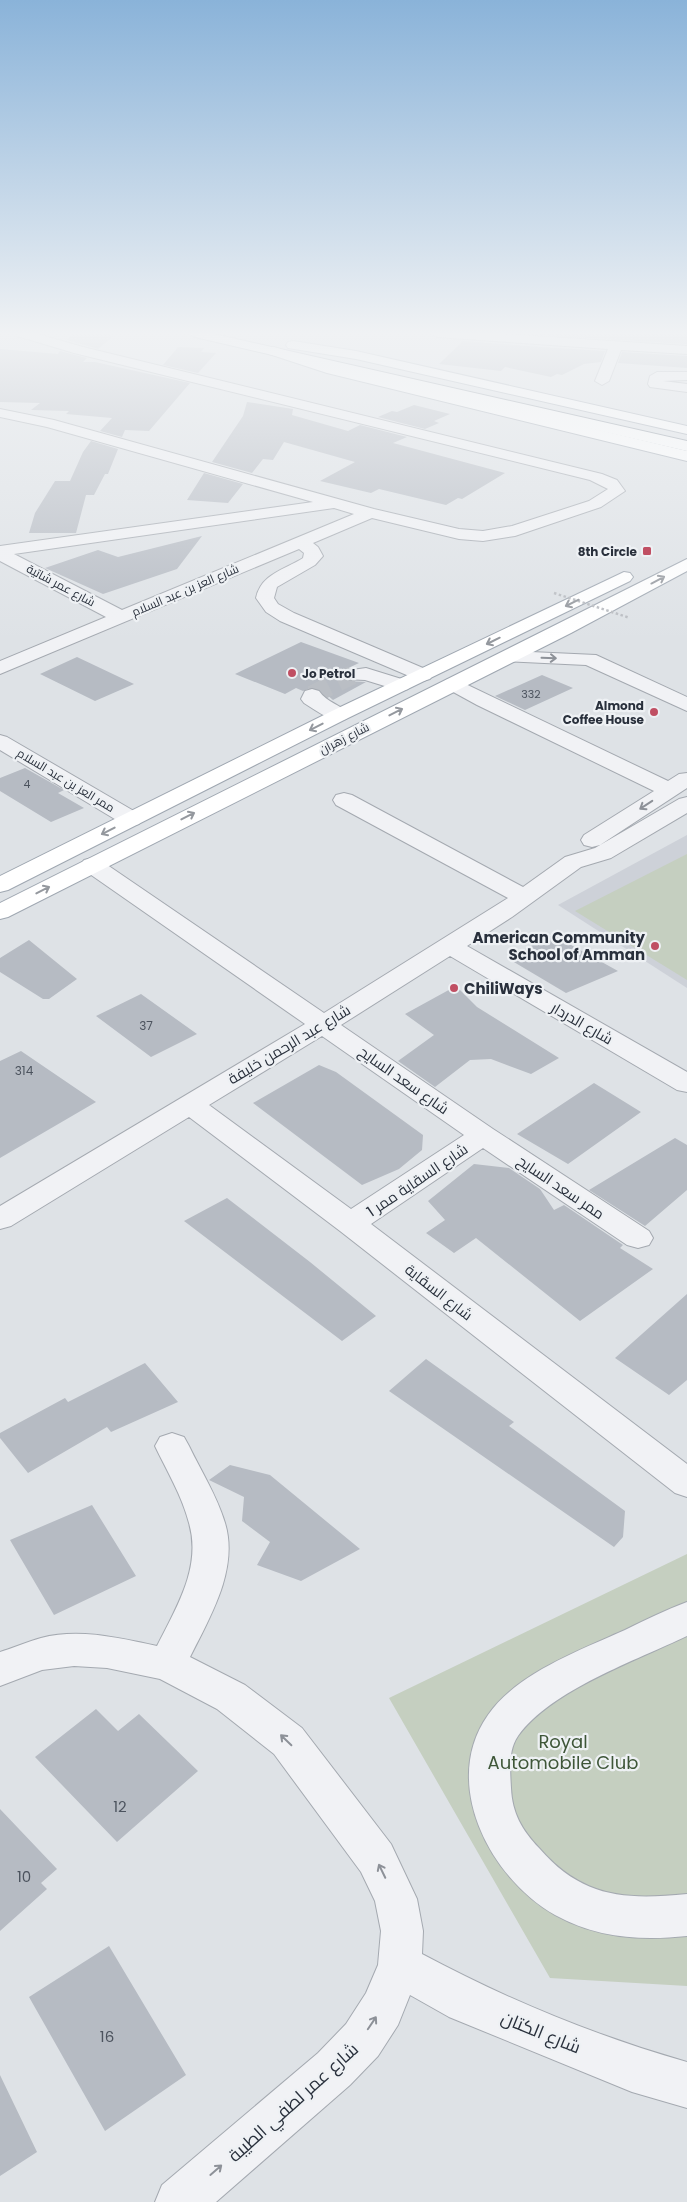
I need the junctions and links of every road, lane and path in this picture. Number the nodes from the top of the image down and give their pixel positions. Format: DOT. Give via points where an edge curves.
graph roads {
  1 [pos="95,436"];
  2 [pos="428,436"];
  3 [pos="616,436"];
  4 [pos="624,436"];
  5 [pos="686,452"];
  6 [pos="339,503"];
  7 [pos="370,512"];
  8 [pos="300,542"];
  9 [pos="687,546"];
  10 [pos="0,552"];
  11 [pos="687,564"];
  12 [pos="554,593"];
  13 [pos="121,617"];
  14 [pos="630,618"];
  15 [pos="564,629"];
  16 [pos="509,657"];
  17 [pos="589,660"];
  18 [pos="0,668"];
  19 [pos="352,675"];
  20 [pos="423,675"];
  21 [pos="453,684"];
  22 [pos="401,685"];
  23 [pos="312,695"];
  24 [pos="687,705"];
  25 [pos="340,715"];
  26 [pos="0,741"];
  27 [pos="678,784"];
  28 [pos="344,800"];
  29 [pos="687,804"];
  30 [pos="131,819"];
  31 [pos="573,862"];
  32 [pos="92,865"];
  33 [pos="0,886"];
  34 [pos="524,897"];
  35 [pos="0,912"];
  36 [pos="450,946"];
  37 [pos="324,1024"];
  38 [pos="687,1084"];
  39 [pos="189,1104"];
  40 [pos="483,1135"];
  41 [pos="0,1218"];
  42 [pos="351,1224"];
  43 [pos="638,1238"];
  44 [pos="172,1446"];
  45 [pos="687,1483"];
  46 [pos="687,1618"];
  47 [pos="166,1664"];
  48 [pos="0,1670"];
  49 [pos="687,1915"];
  50 [pos="400,1966"];
  51 [pos="687,2085"];
  52 [pos="180,2202"];
  1 -- 6 [label="street"];
  2 -- 7 [label="street" via="596,477 609,482 617,491 576,512 515,531 483,536 459,534"];
  3 -- 5 [label="main road"];
  4 -- 5 [label="main road"];
  6 -- 7 [label="street"];
  6 -- 10 [label="street"];
  7 -- 8 [label="street, شارع العز بن عبد السلام"];
  8 -- 13 [label="street, شارع العز بن عبد السلام"];
  8 -- 20 [label="street" via="314,556 268,588 265,598 272,608"];
  9 -- 20 [label="main road, شارع زهران, one-way"];
  10 -- 13 [label="street, شارع عمر شاتية"];
  15 -- 11 [label="main road, شارع زهران, one-way"];
  12 -- 14 [label="path, bridge"];
  13 -- 18 [label="street, شارع العز بن عبد السلام"];
  15 -- 16 [label="main road, شارع زهران"];
  15 -- 17 [label="street"];
  16 -- 17 [label="street, one-way"];
  16 -- 21 [label="main road, شارع زهران"];
  17 -- 24 [label="street"];
  19 -- 22 [label="street" via="366,674"];
  20 -- 22 [label="main road, شارع زهران"];
  21 -- 27 [label="street" via="484,701"];
  32 -- 21 [label="main road, شارع زهران, one-way"];
  22 -- 25 [label="main road, شارع زهران"];
  23 -- 25 [label="street" via="311,699"];
  25 -- 30 [label="main road, شارع زهران, one-way"];
  26 -- 30 [label="street, ممر العز بن عبد السلام"];
  27 -- 31 [label="street, شارع عبد الرحمن خليفة, one-way" via="581,847"];
  28 -- 34 [label="street"];
  29 -- 31 [label="street, شارع عبد الرحمن خليفة" via="603,854"];
  30 -- 33 [label="main road, شارع زهران, one-way"];
  31 -- 34 [label="street, شارع عبد الرحمن خليفة"];
  35 -- 32 [label="main road, شارع زهران, one-way"];
  32 -- 37 [label="street, شارع سعد السايح"];
  34 -- 36 [label="street, شارع عبد الرحمن خليفة"];
  36 -- 37 [label="street, شارع عبد الرحمن خليفة"];
  36 -- 38 [label="street, شارع الدردار"];
  37 -- 39 [label="street, شارع عبد الرحمن خليفة"];
  37 -- 40 [label="street, شارع سعد السايح"];
  39 -- 41 [label="street, شارع عبد الرحمن خليفة"];
  39 -- 42 [label="street, شارع السقاية"];
  40 -- 42 [label="street, شارع السقاية ممر 1"];
  40 -- 43 [label="street, ممر سعد السايح"];
  42 -- 45 [label="street, شارع السقاية"];
  44 -- 47 [label="street" via="211,1538 206,1582"];
  46 -- 49 [label="street" via="567,1677 518,1707 498,1733 489,1766 492,1812 507,1842 551,1891 582,1906 625,1918 662,1919"];
  47 -- 48 [label="street, شارع عمر لطفي الطيبة" via="107,1652 74,1650 42,1654"];
  50 -- 47 [label="street, شارع عمر لطفي الطيبة, one-way" via="402,1931 396,1899 376,1858 288,1741 232,1697"];
  50 -- 51 [label="street, شارع الكتان" via="466,2001 632,2070"];
  52 -- 50 [label="street, شارع عمر لطفي الطيبة, one-way" via="362,2040 382,2009"];
}
